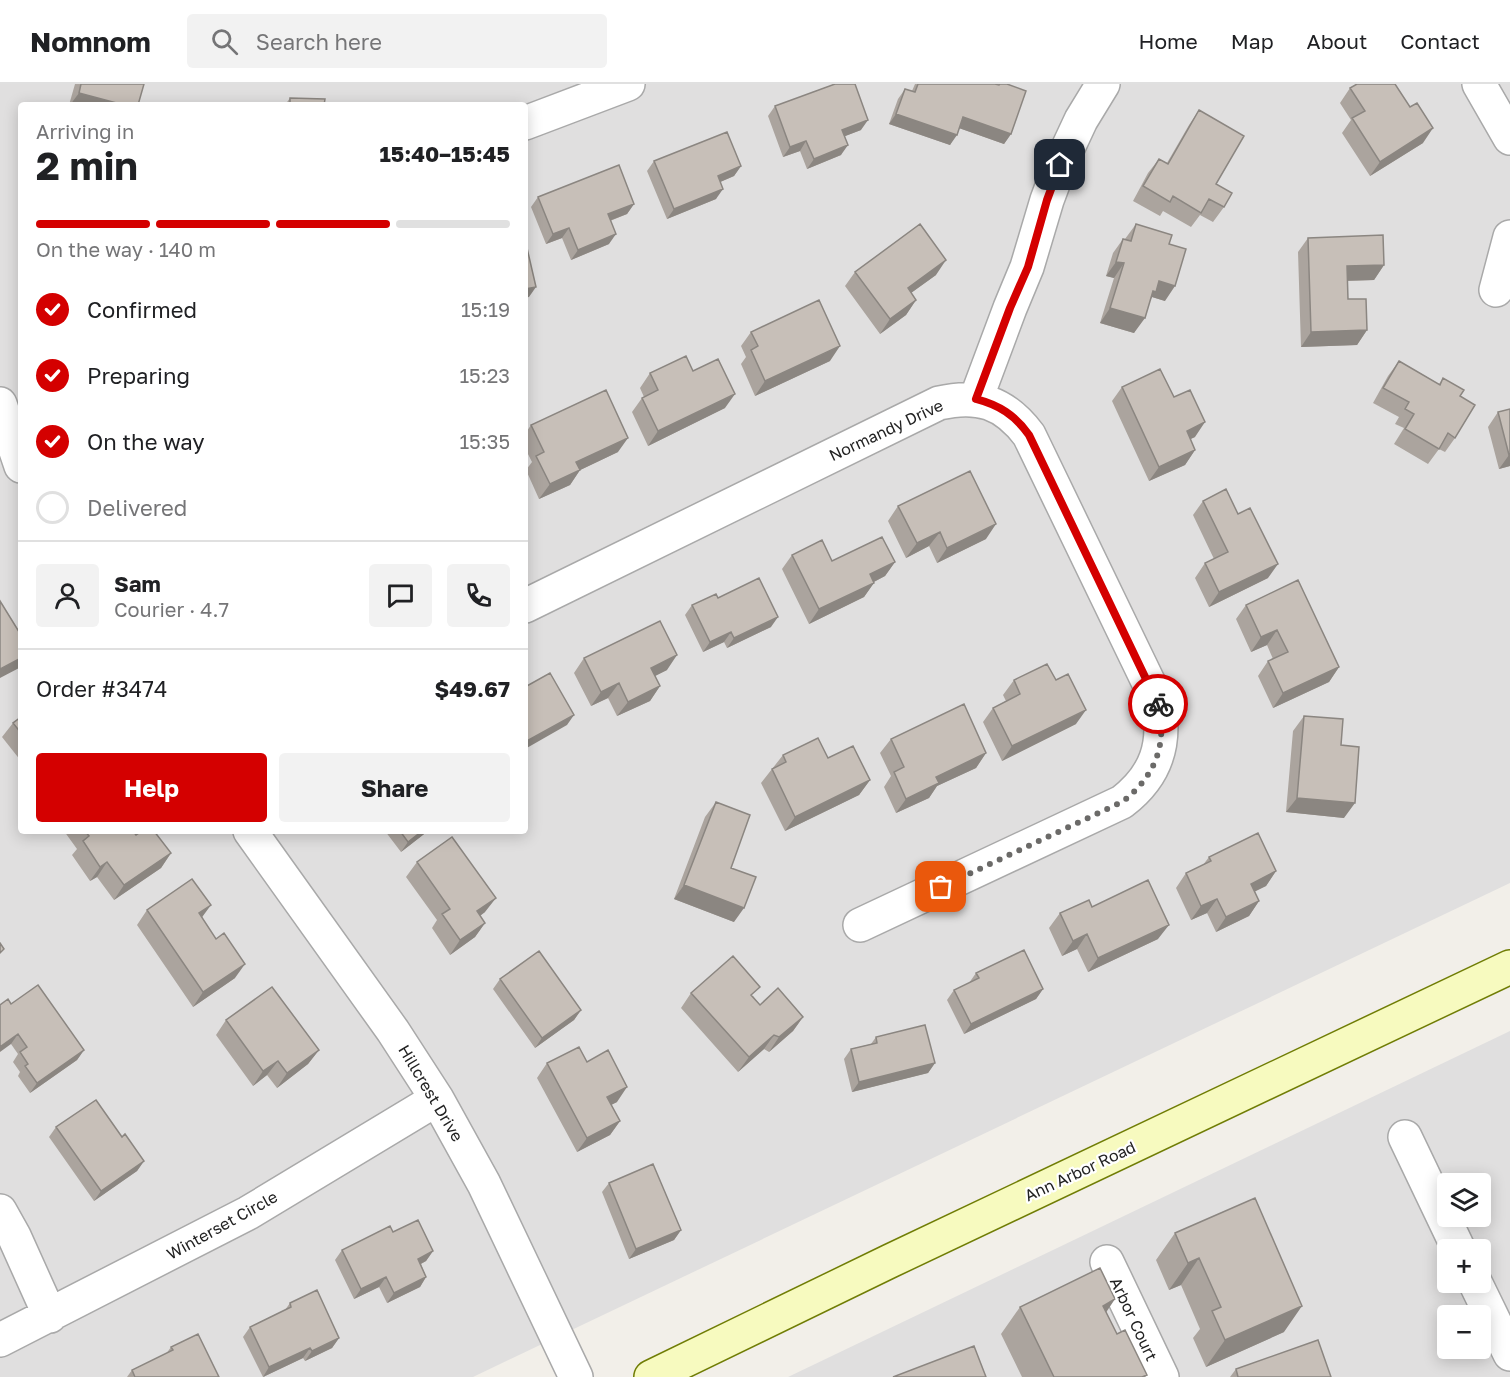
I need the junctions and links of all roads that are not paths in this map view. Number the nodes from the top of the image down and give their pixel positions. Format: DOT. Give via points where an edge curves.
graph roads {
  1 [pos="628,84"];
  2 [pos="1103,84"];
  3 [pos="1479,84"];
  4 [pos="528,122"];
  5 [pos="1510,138"];
  6 [pos="1510,237"];
  7 [pos="1496,290"];
  8 [pos="976,399"];
  9 [pos="0,404"];
  10 [pos="18,457"];
  11 [pos="528,605"];
  12 [pos="252,834"];
  13 [pos="860,925"];
  14 [pos="1510,967"];
  15 [pos="437,1099"];
  16 [pos="1405,1137"];
  17 [pos="0,1211"];
  18 [pos="1455,1239"];
  19 [pos="1107,1262"];
  20 [pos="1480,1293"];
  21 [pos="50,1316"];
  22 [pos="0,1340"];
  23 [pos="1510,1354"];
  24 [pos="576,1377"];
  25 [pos="651,1377"];
  26 [pos="1162,1377"];
  1 -- 4 [label="street"];
  2 -- 8 [label="street" via="1060,165 1028,267"];
  3 -- 5 [label="street"];
  6 -- 7 [label="street"];
  8 -- 11 [label="street, Normandy Drive" via="939,403"];
  8 -- 13 [label="street" via="1006,411 1029,435 1158,702 1162,738 1154,767 1122,802"];
  9 -- 10 [label="street"];
  12 -- 15 [label="street, Hillcrest Drive"];
  14 -- 25 [label="main road, Ann Arbor Road"];
  15 -- 21 [label="street, Winterset Circle" via="248,1213"];
  15 -- 24 [label="street, Hillcrest Drive" via="484,1184"];
  16 -- 18 [label="street"];
  17 -- 21 [label="street"];
  19 -- 26 [label="street, Arbor Court"];
  20 -- 23 [label="street"];
  21 -- 22 [label="street, Winterset Circle"];
}
